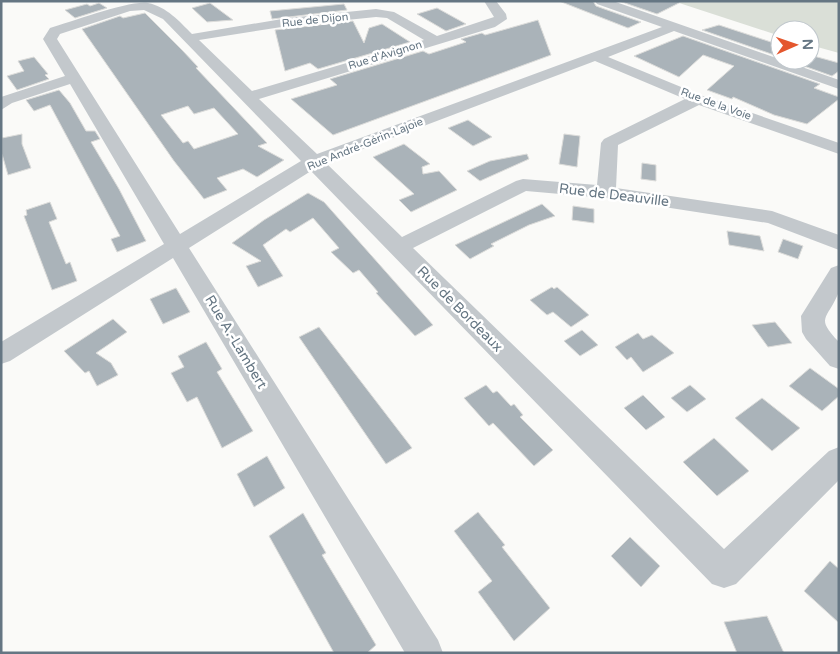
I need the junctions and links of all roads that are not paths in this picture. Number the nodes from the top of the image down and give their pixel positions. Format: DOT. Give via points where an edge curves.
graph roads {
  1 [pos="490,1"];
  2 [pos="601,1"];
  3 [pos="674,27"];
  4 [pos="55,31"];
  5 [pos="190,38"];
  6 [pos="435,40"];
  7 [pos="594,56"];
  8 [pos="74,78"];
  9 [pos="839,85"];
  10 [pos="248,97"];
  11 [pos="698,99"];
  12 [pos="1,105"];
  13 [pos="839,148"];
  14 [pos="313,162"];
  15 [pos="606,192"];
  16 [pos="839,243"];
  17 [pos="177,246"];
  18 [pos="398,247"];
  19 [pos="839,273"];
  20 [pos="2,352"];
  21 [pos="839,359"];
  22 [pos="839,460"];
  23 [pos="425,653"];
  1 -- 6 [label="street, Rue d'Avignon" via="501,19"];
  2 -- 3 [label="street"];
  3 -- 7 [label="street, Rue André-Gérin-Lajoie"];
  3 -- 9 [label="street"];
  4 -- 5 [label="street, Rue de Bordeaux" via="129,8 146,6 167,16"];
  4 -- 8 [label="street, Rue A.-Lambert" via="50,38"];
  5 -- 6 [label="street, Rue de Dijon" via="288,22 376,13 390,14"];
  5 -- 10 [label="street, Rue de Bordeaux"];
  6 -- 10 [label="street, Rue d'Avignon"];
  7 -- 11 [label="street, Rue de la Voie"];
  7 -- 14 [label="street, Rue André-Gérin-Lajoie"];
  8 -- 12 [label="street" via="7,100"];
  8 -- 17 [label="street, Rue A.-Lambert"];
  10 -- 14 [label="street, Rue de Bordeaux"];
  11 -- 13 [label="street, Rue de la Voie"];
  11 -- 15 [label="street" via="610,143"];
  14 -- 17 [label="street, Rue André-Gérin-Lajoie"];
  14 -- 18 [label="street, Rue de Bordeaux"];
  15 -- 16 [label="street, Rue de Deauville" via="772,217"];
  15 -- 18 [label="street, Rue de Deauville" via="523,185"];
  17 -- 20 [label="street, Rue André-Gérin-Lajoie"];
  17 -- 23 [label="street, Rue A.-Lambert"];
  18 -- 22 [label="street, Rue de Bordeaux" via="724,572"];
  19 -- 21 [label="street" via="813,316 814,332"];
}
